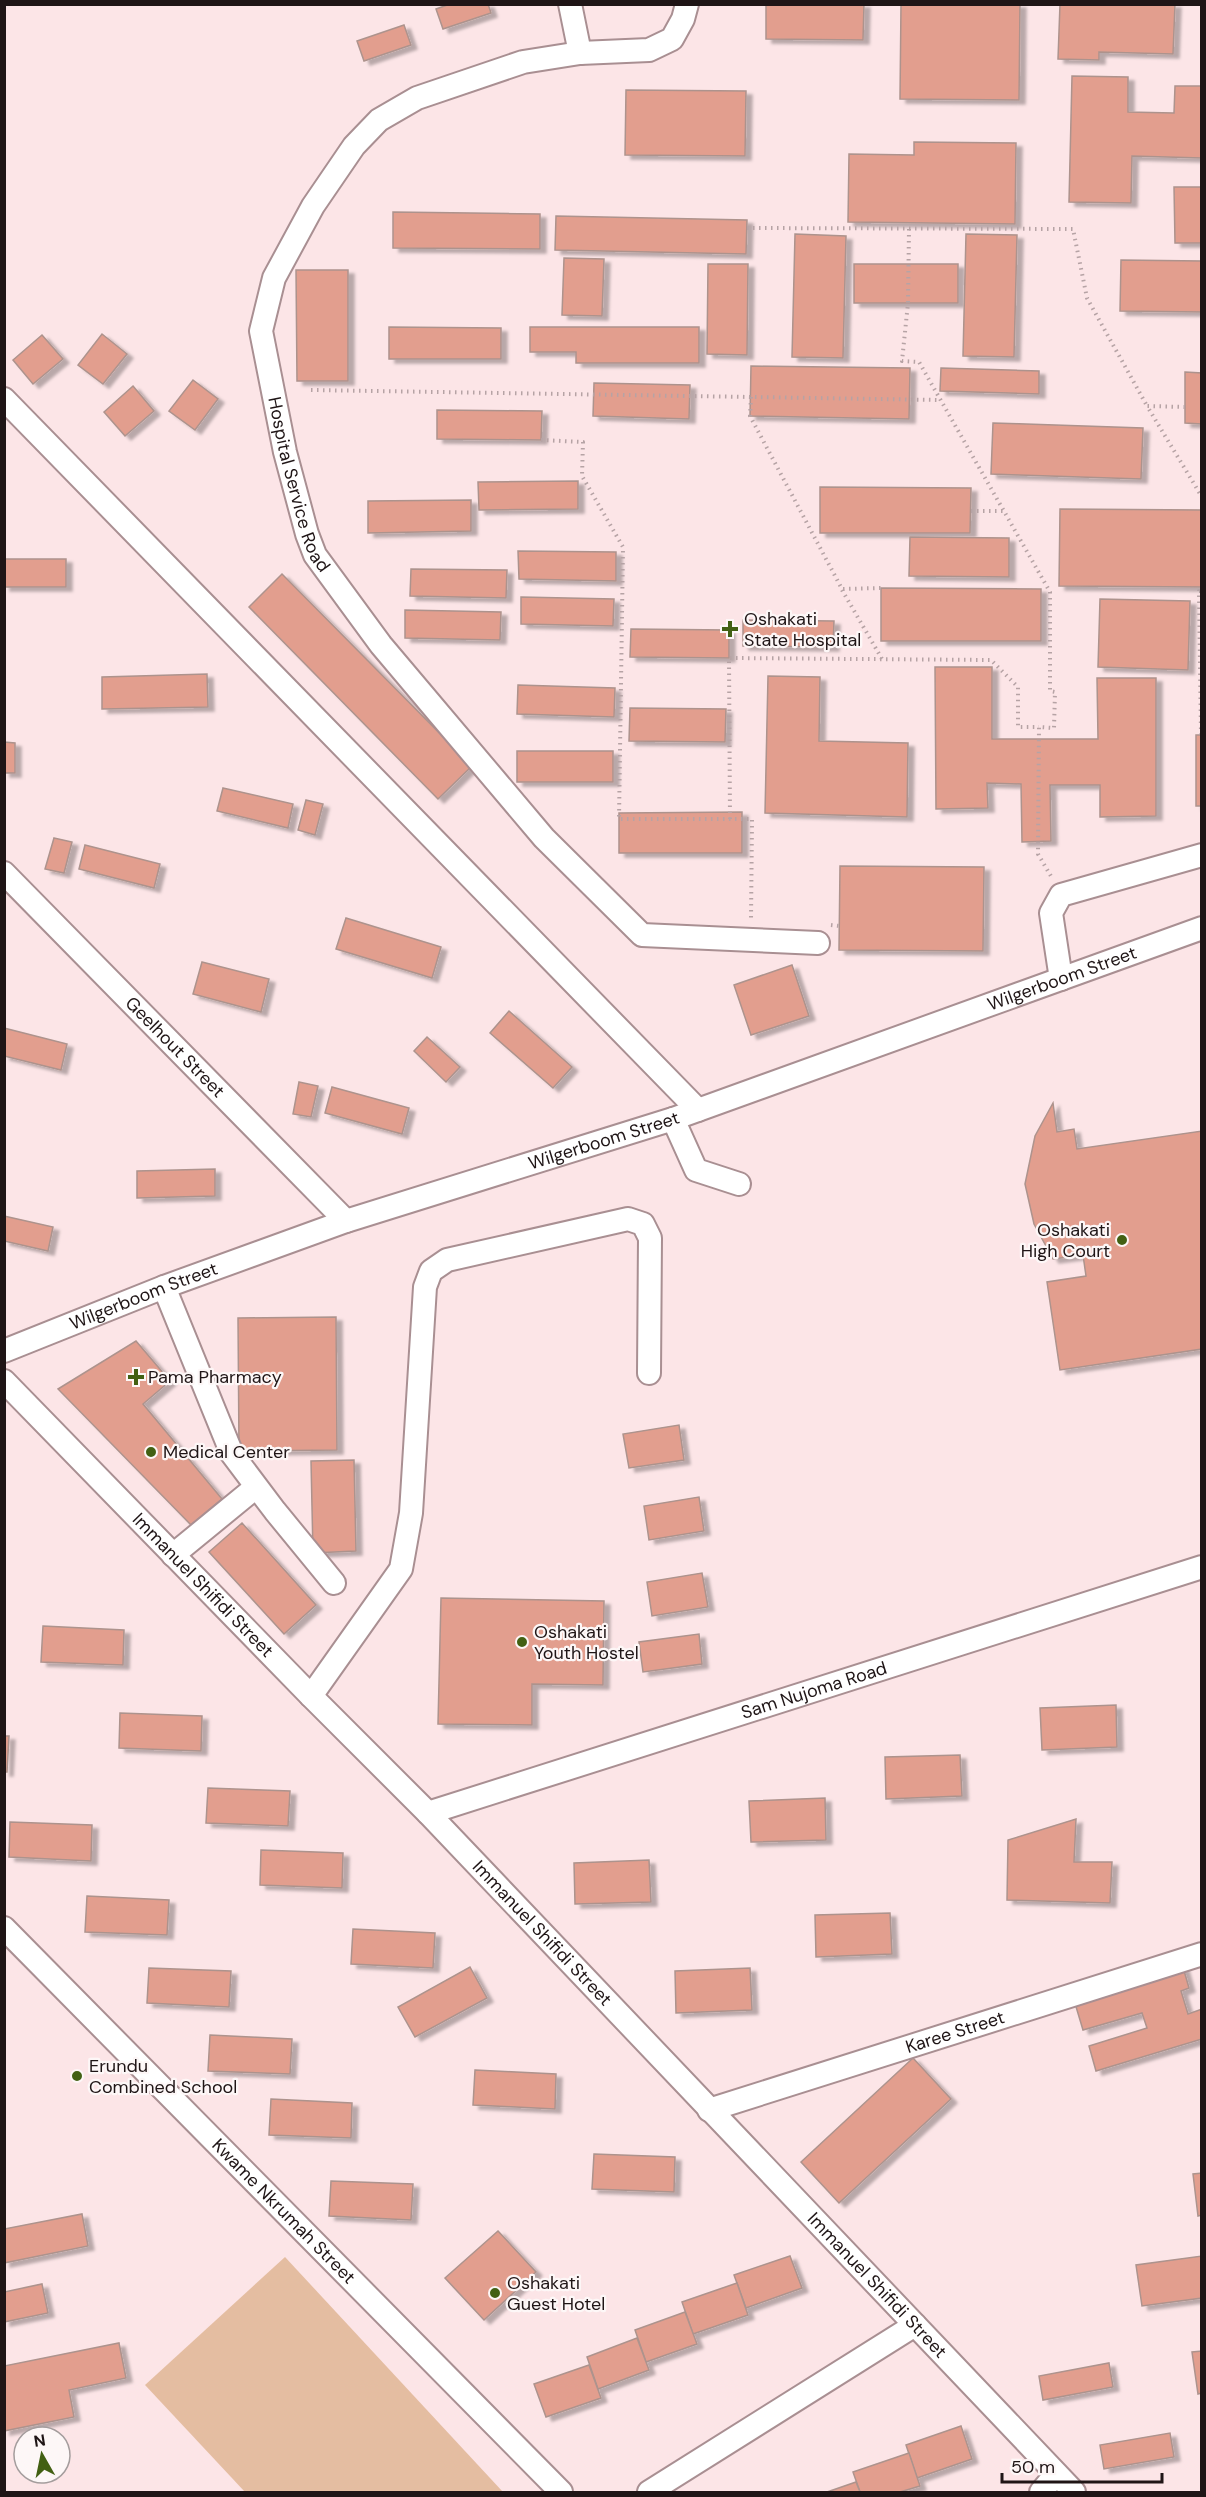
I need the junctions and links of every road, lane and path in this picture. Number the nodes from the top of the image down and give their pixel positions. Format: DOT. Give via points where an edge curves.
graph roads {
  1 [pos="570,4"];
  2 [pos="687,4"];
  3 [pos="580,53"];
  4 [pos="747,228"];
  5 [pos="909,228"];
  6 [pos="311,390"];
  7 [pos="751,397"];
  8 [pos="4,399"];
  9 [pos="941,400"];
  10 [pos="1147,406"];
  11 [pos="1185,407"];
  12 [pos="541,440"];
  13 [pos="1202,497"];
  14 [pos="971,511"];
  15 [pos="1003,511"];
  16 [pos="881,588"];
  17 [pos="842,589"];
  18 [pos="1202,591"];
  19 [pos="882,659"];
  20 [pos="1039,727"];
  21 [pos="1201,735"];
  22 [pos="730,819"];
  23 [pos="1202,855"];
  24 [pos="4,873"];
  25 [pos="1062,895"];
  26 [pos="762,922"];
  27 [pos="840,926"];
  28 [pos="1202,928"];
  29 [pos="823,934"];
  30 [pos="1061,979"];
  31 [pos="698,1110"];
  32 [pos="673,1119"];
  33 [pos="739,1184"];
  34 [pos="346,1221"];
  35 [pos="164,1287"];
  36 [pos="4,1351"];
  37 [pos="649,1373"];
  38 [pos="4,1382"];
  39 [pos="256,1487"];
  40 [pos="173,1555"];
  41 [pos="1202,1567"];
  42 [pos="334,1583"];
  43 [pos="310,1696"];
  44 [pos="428,1813"];
  45 [pos="4,1928"];
  46 [pos="1202,1954"];
  47 [pos="709,2110"];
  48 [pos="915,2325"];
  49 [pos="1056,2474"];
  50 [pos="561,2493"];
  51 [pos="649,2493"];
  52 [pos="1041,2493"];
  53 [pos="1074,2493"];
  1 -- 3 [label="street"];
  2 -- 3 [label="street, Hospital Service Road" via="672,39 649,50"];
  3 -- 29 [label="street, Hospital Service Road" via="523,62 417,98 379,120 354,146 313,206 274,278 261,331 285,452 307,534 315,555 381,645 544,838 642,935"];
  4 -- 5 [label="path"];
  5 -- 9 [label="path" via="902,361 919,362"];
  5 -- 10 [label="path" via="1073,229 1087,298"];
  6 -- 7 [label="path"];
  7 -- 9 [label="path"];
  7 -- 17 [label="path" via="750,416"];
  8 -- 31 [label="street"];
  9 -- 15 [label="path"];
  10 -- 11 [label="path"];
  10 -- 13 [label="path"];
  12 -- 22 [label="path" via="583,442 582,476 622,547 619,819"];
  14 -- 15 [label="path"];
  15 -- 20 [label="path" via="1050,592 1054,728"];
  16 -- 17 [label="path"];
  17 -- 19 [label="path"];
  18 -- 21 [label="path"];
  19 -- 20 [label="path" via="991,660 1018,687 1018,727"];
  19 -- 22 [label="path" via="729,658"];
  20 -- 25 [label="path" via="1038,854"];
  22 -- 26 [label="path" via="752,819 751,922"];
  23 -- 25 [label="street"];
  24 -- 34 [label="street, Geelhout Street"];
  25 -- 30 [label="street" via="1051,913"];
  27 -- 29 [label="path"];
  28 -- 30 [label="street, Wilgerboom Street"];
  30 -- 31 [label="street, Wilgerboom Street"];
  31 -- 32 [label="street, Wilgerboom Street"];
  32 -- 33 [label="street" via="696,1170"];
  32 -- 34 [label="street, Wilgerboom Street"];
  34 -- 35 [label="street, Wilgerboom Street"];
  35 -- 36 [label="street, Wilgerboom Street"];
  35 -- 39 [label="street" via="232,1454"];
  37 -- 43 [label="street" via="650,1238 643,1224 628,1219 447,1260 431,1271 425,1287 411,1513 401,1569"];
  38 -- 40 [label="street, Immanuel Shifidi Street"];
  39 -- 40 [label="street"];
  39 -- 42 [label="street"];
  40 -- 43 [label="street, Immanuel Shifidi Street"];
  41 -- 44 [label="street, Sam Nujoma Road"];
  43 -- 44 [label="street, Immanuel Shifidi Street"];
  44 -- 47 [label="street, Immanuel Shifidi Street"];
  45 -- 50 [label="street, Kwame Nkrumah Street"];
  46 -- 47 [label="street, Karee Street"];
  47 -- 48 [label="street, Immanuel Shifidi Street"];
  48 -- 49 [label="street, Immanuel Shifidi Street"];
  48 -- 51 [label="street"];
  49 -- 52 [label="street"];
  49 -- 53 [label="street, Immanuel Shifidi Street"];
}
